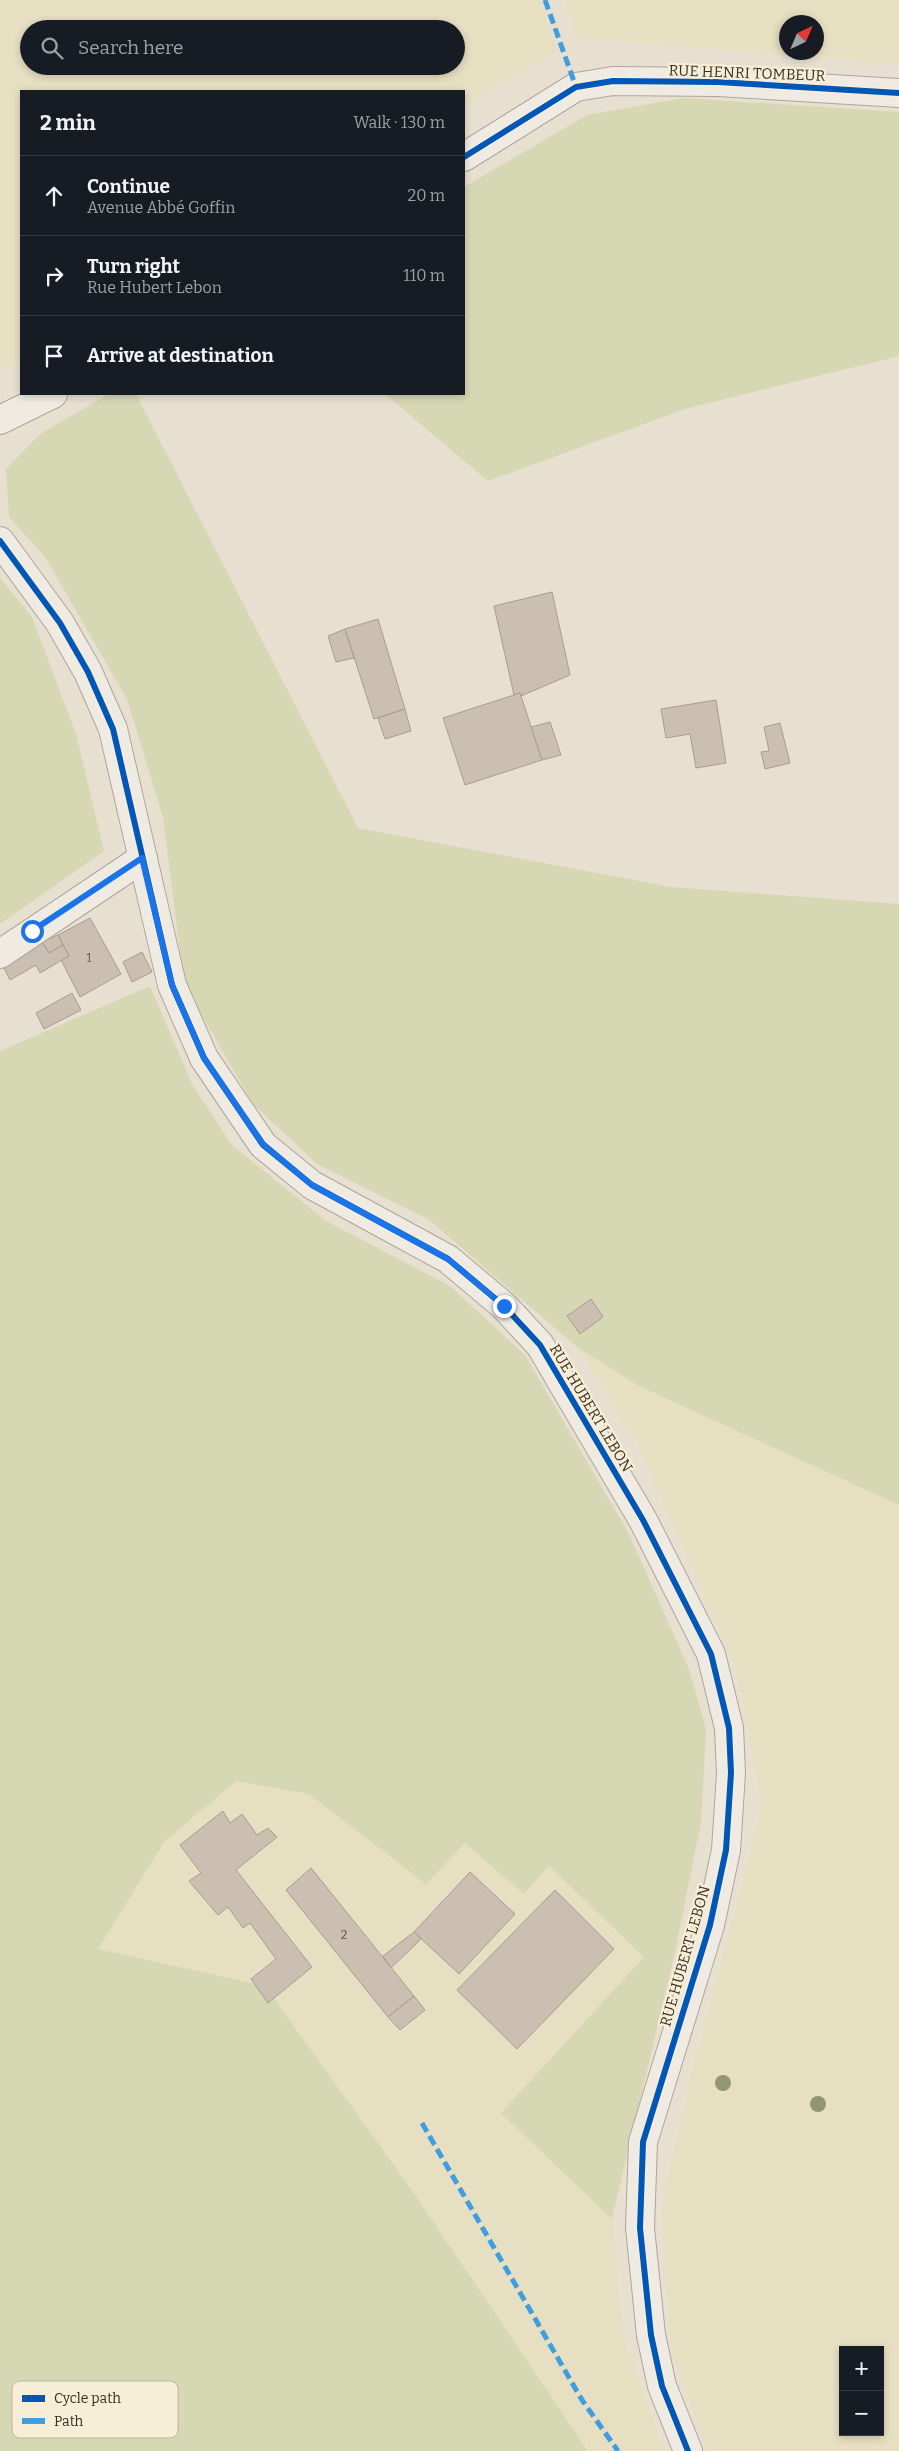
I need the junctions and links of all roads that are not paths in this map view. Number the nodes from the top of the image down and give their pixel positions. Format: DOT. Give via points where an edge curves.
graph roads {
  1 [pos="899,93"];
  2 [pos="465,156"];
  3 [pos="51,395"];
  4 [pos="0,420"];
  5 [pos="0,541"];
  6 [pos="142,858"];
  7 [pos="0,954"];
  8 [pos="688,2451"];
  1 -- 2 [label="street, RUE HENRI TOMBEUR" via="718,82 613,81 576,87"];
  3 -- 4 [label="street"];
  5 -- 6 [label="street, RUE HUBERT LEBON" via="60,623 88,672 113,729"];
  6 -- 7 [label="street"];
  6 -- 8 [label="street, RUE HUBERT LEBON" via="172,985 204,1058 263,1144 312,1185 448,1259 504,1306 540,1346 643,1520 711,1654 729,1728 731,1773 726,1850 710,1925 643,2142 640,2228 651,2335 662,2386"];
}
